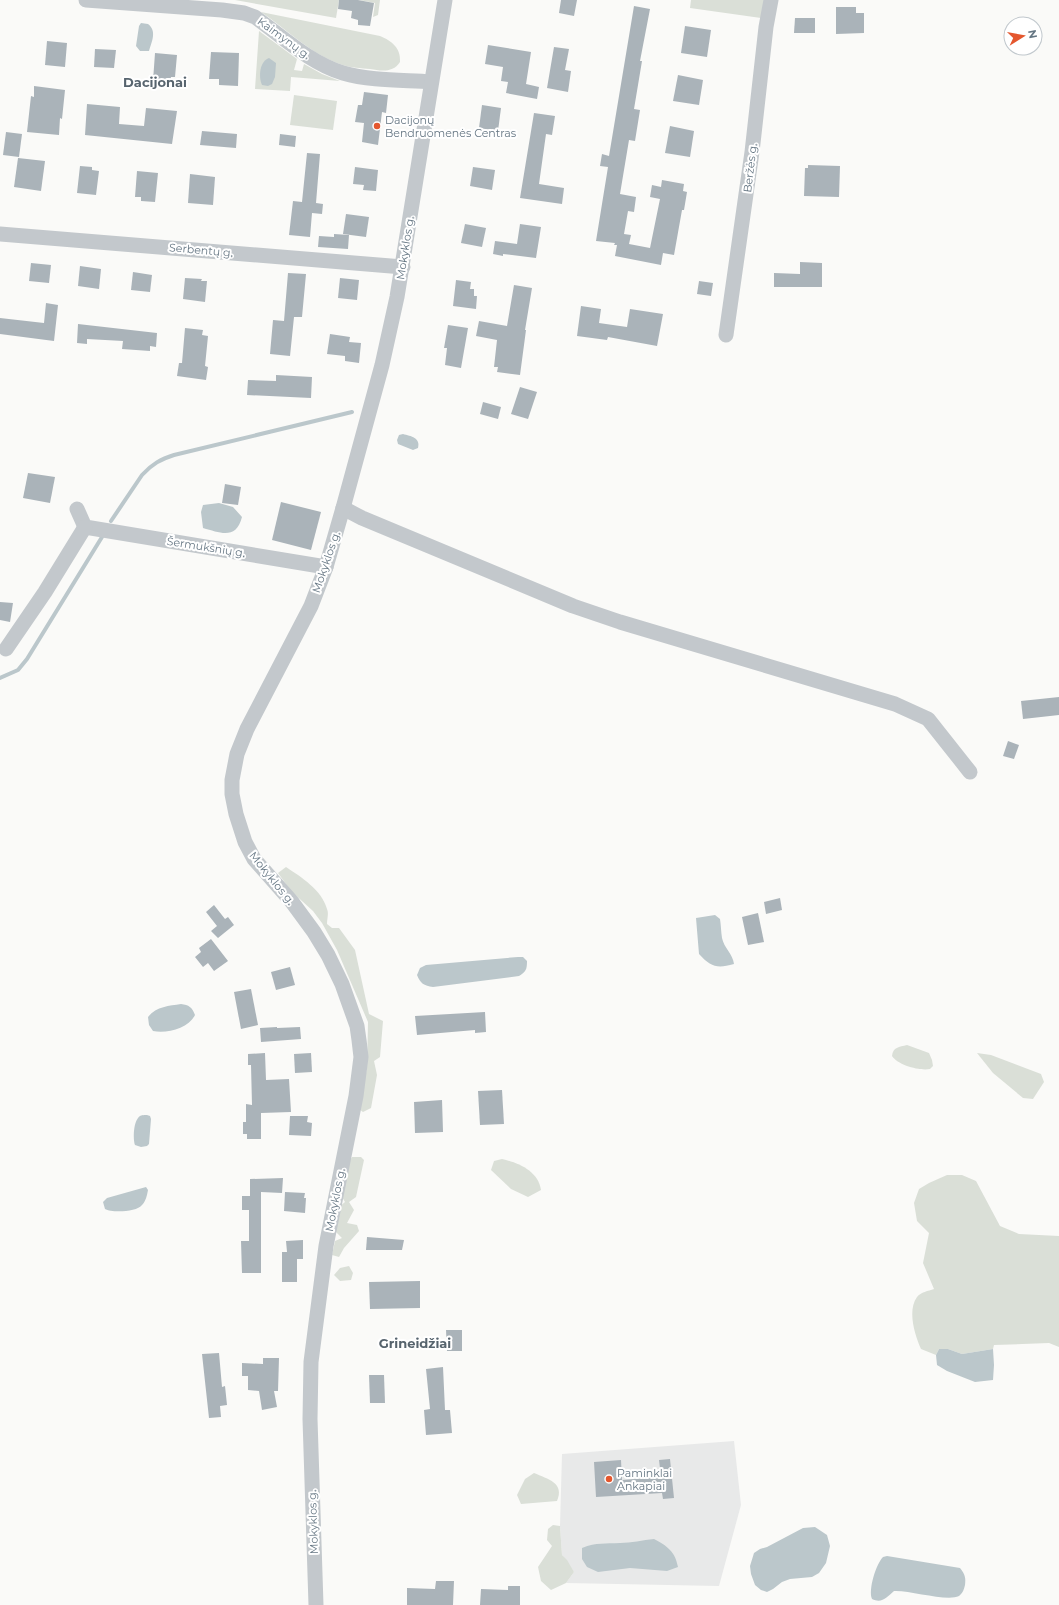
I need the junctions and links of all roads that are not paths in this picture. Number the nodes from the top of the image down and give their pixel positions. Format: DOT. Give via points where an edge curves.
graph roads {
  1 [pos="86,0"];
  2 [pos="445,0"];
  3 [pos="771,0"];
  4 [pos="431,82"];
  5 [pos="0,234"];
  6 [pos="402,267"];
  7 [pos="726,335"];
  8 [pos="343,508"];
  9 [pos="77,509"];
  10 [pos="85,527"];
  11 [pos="326,567"];
  12 [pos="6,649"];
  13 [pos="970,772"];
  14 [pos="316,1605"];
  1 -- 4 [label="street, Kaimynų g." via="244,13 314,60 342,73 379,79"];
  2 -- 4 [label="street, Mokyklos g."];
  3 -- 7 [label="street, Beržės g."];
  4 -- 6 [label="street, Mokyklos g."];
  5 -- 6 [label="street, Serbentų g."];
  6 -- 8 [label="street, Mokyklos g." via="382,365"];
  8 -- 11 [label="street, Mokyklos g."];
  8 -- 13 [label="street" via="522,585 620,622 895,704 928,719"];
  9 -- 10 [label="street"];
  10 -- 11 [label="street, Šermukšnių g."];
  10 -- 12 [label="street"];
  11 -- 14 [label="street, Mokyklos g." via="311,606 247,729 236,754 232,780 236,814 245,842 254,859 305,920 328,955 357,1026 360,1052 356,1096 326,1246 311,1362 310,1419"];
}
